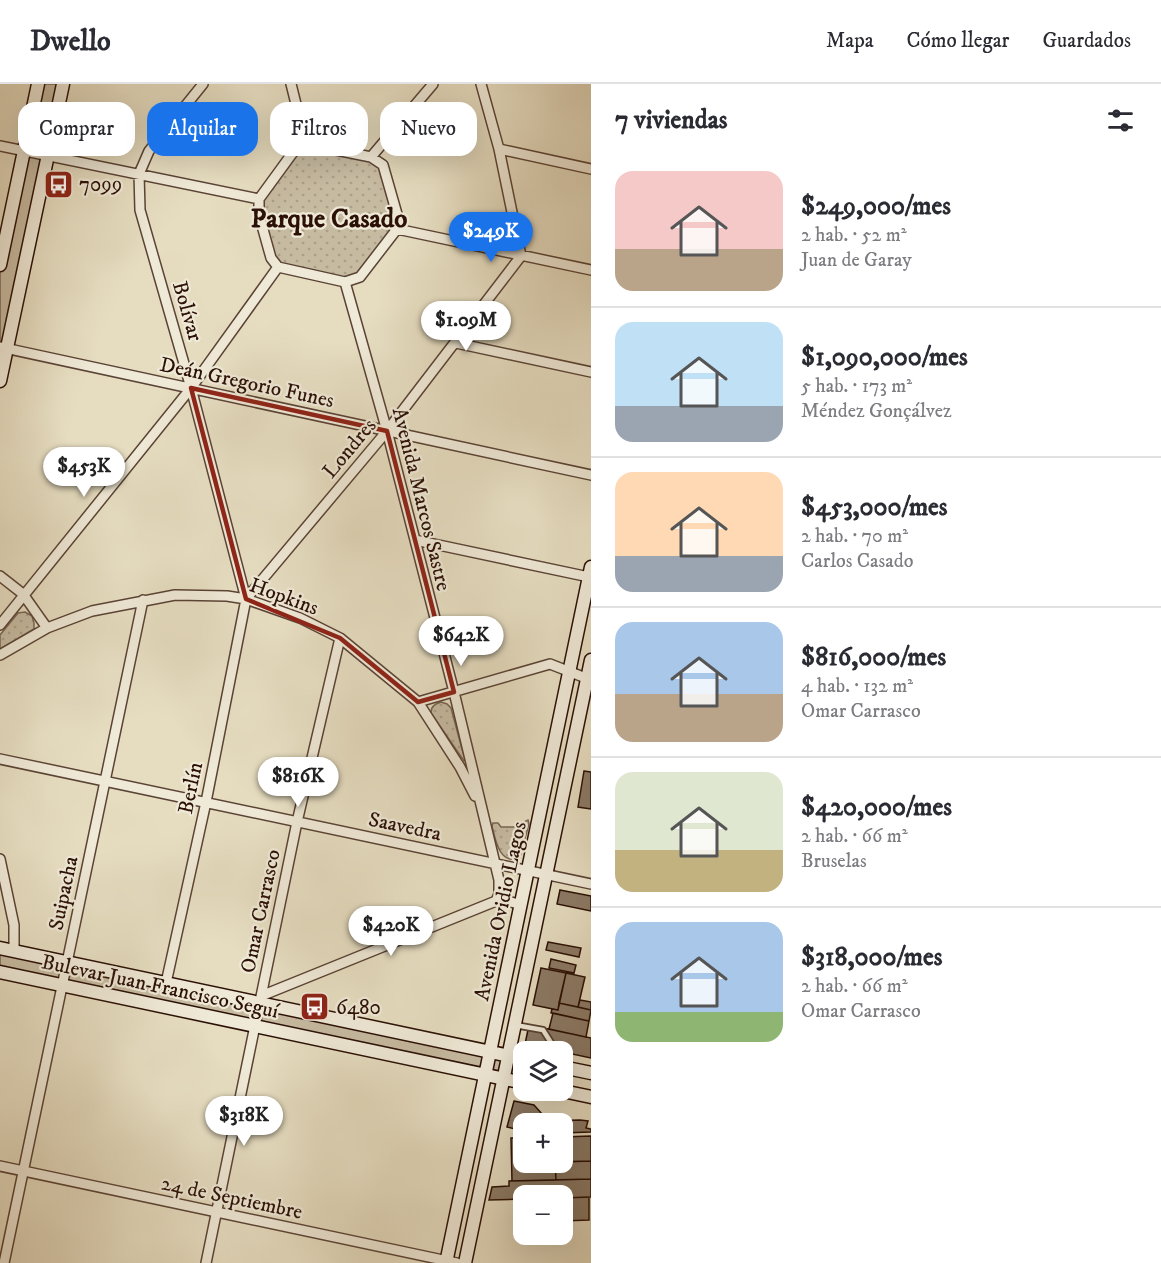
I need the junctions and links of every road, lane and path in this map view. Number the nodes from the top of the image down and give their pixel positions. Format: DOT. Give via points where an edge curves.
graph roads {
  1 [pos="39,84"];
  2 [pos="63,84"];
  3 [pos="203,84"];
  4 [pos="291,84"];
  5 [pos="433,84"];
  6 [pos="481,84"];
  7 [pos="35,102"];
  8 [pos="59,102"];
  9 [pos="296,102"];
  10 [pos="0,146"];
  11 [pos="499,149"];
  12 [pos="18,150"];
  13 [pos="23,156"];
  14 [pos="48,156"];
  15 [pos="290,156"];
  16 [pos="366,156"];
  17 [pos="371,157"];
  18 [pos="591,169"];
  19 [pos="139,174"];
  20 [pos="259,199"];
  21 [pos="5,219"];
  22 [pos="397,229"];
  23 [pos="521,256"];
  24 [pos="0,265"];
  25 [pos="278,267"];
  26 [pos="591,270"];
  27 [pos="345,282"];
  28 [pos="456,343"];
  29 [pos="4,348"];
  30 [pos="591,372"];
  31 [pos="0,381"];
  32 [pos="191,388"];
  33 [pos="387,431"];
  34 [pos="591,475"];
  35 [pos="415,540"];
  36 [pos="590,572"];
  37 [pos="0,576"];
  38 [pos="23,594"];
  39 [pos="246,599"];
  40 [pos="143,600"];
  41 [pos="0,625"];
  42 [pos="47,628"];
  43 [pos="340,638"];
  44 [pos="0,656"];
  45 [pos="591,660"];
  46 [pos="569,672"];
  47 [pos="589,680"];
  48 [pos="454,692"];
  49 [pos="418,702"];
  50 [pos="0,759"];
  51 [pos="105,781"];
  52 [pos="206,802"];
  53 [pos="482,810"];
  54 [pos="297,822"];
  55 [pos="0,859"];
  56 [pos="494,863"];
  57 [pos="528,870"];
  58 [pos="546,874"];
  59 [pos="591,884"];
  60 [pos="496,901"];
  61 [pos="521,905"];
  62 [pos="0,948"];
  63 [pos="14,951"];
  64 [pos="67,962"];
  65 [pos="0,972"];
  66 [pos="166,983"];
  67 [pos="62,985"];
  68 [pos="260,999"];
  69 [pos="514,1025"];
  70 [pos="255,1026"];
  71 [pos="550,1041"];
  72 [pos="490,1052"];
  73 [pos="508,1056"];
  74 [pos="513,1057"];
  75 [pos="573,1068"];
  76 [pos="591,1073"];
  77 [pos="486,1075"];
  78 [pos="503,1079"];
  79 [pos="513,1081"];
  80 [pos="573,1093"];
  81 [pos="591,1097"];
  82 [pos="0,1166"];
  83 [pos="23,1171"];
  84 [pos="217,1212"];
  85 [pos="450,1262"];
  86 [pos="4,1263"];
  87 [pos="206,1263"];
  88 [pos="465,1263"];
  1 -- 7 [label="main road"];
  2 -- 8 [label="main road"];
  3 -- 19 [label="street, Bolívar" via="150,151"];
  4 -- 9 [label="street"];
  5 -- 17 [label="street"];
  6 -- 11 [label="street"];
  10 -- 12 [label="street"];
  11 -- 18 [label="street"];
  11 -- 23 [label="street"];
  13 -- 21 [label="main road"];
  14 -- 19 [label="street"];
  14 -- 29 [label="main road"];
  15 -- 20 [label="street"];
  16 -- 17 [label="street"];
  17 -- 22 [label="street" via="383,165 397,214"];
  19 -- 20 [label="street"];
  19 -- 32 [label="street, Bolívar" via="140,210"];
  20 -- 25 [label="street" via="259,215 271,258"];
  21 -- 24 [label="main road"];
  22 -- 23 [label="street"];
  22 -- 27 [label="street" via="360,277"];
  23 -- 26 [label="street"];
  23 -- 28 [label="street, Londres"];
  25 -- 27 [label="street"];
  25 -- 32 [label="street"];
  27 -- 33 [label="street, Avenida Marcos Sastre"];
  28 -- 30 [label="street"];
  28 -- 33 [label="street, Londres"];
  29 -- 31 [label="main road"];
  29 -- 32 [label="street, Deán Gregorio Funes"];
  32 -- 33 [label="street, Deán Gregorio Funes"];
  32 -- 38 [label="street"];
  32 -- 39 [label="street, Bolívar"];
  33 -- 34 [label="street, Deán Gregorio Funes"];
  33 -- 35 [label="street, Avenida Marcos Sastre"];
  33 -- 39 [label="street, Londres"];
  35 -- 36 [label="street"];
  35 -- 48 [label="street, Avenida Marcos Sastre"];
  36 -- 46 [label="main road, Avenida Ovidio Lagos"];
  37 -- 38 [label="street"];
  38 -- 41 [label="street"];
  38 -- 42 [label="street"];
  39 -- 40 [label="street, Hopkins" via="175,595"];
  39 -- 43 [label="street, Hopkins" via="300,618"];
  39 -- 52 [label="street, Berlín"];
  40 -- 42 [label="street, Hopkins" via="92,611"];
  40 -- 51 [label="street, Suipacha"];
  42 -- 44 [label="street, Hopkins"];
  43 -- 49 [label="street, Hopkins"];
  43 -- 54 [label="street, Omar Carrasco"];
  45 -- 47 [label="main road, Avenida Ovidio Lagos"];
  46 -- 47 [label="street"];
  46 -- 48 [label="street" via="550,664"];
  46 -- 57 [label="main road, Avenida Ovidio Lagos"];
  47 -- 58 [label="main road, Avenida Ovidio Lagos"];
  48 -- 49 [label="street"];
  48 -- 53 [label="street, Avenida Marcos Sastre"];
  49 -- 53 [label="street, Hopkins" via="460,766"];
  50 -- 51 [label="street, Saavedra"];
  51 -- 52 [label="street, Saavedra"];
  51 -- 64 [label="street, Suipacha"];
  52 -- 54 [label="street, Saavedra"];
  52 -- 66 [label="street, Berlín"];
  53 -- 56 [label="street, Avenida Marcos Sastre"];
  54 -- 56 [label="street, Saavedra"];
  54 -- 68 [label="street, Omar Carrasco"];
  55 -- 63 [label="street" via="14,925"];
  56 -- 57 [label="street, Saavedra"];
  56 -- 60 [label="street, Avenida Marcos Sastre" via="499,887"];
  57 -- 58 [label="street, Saavedra"];
  57 -- 61 [label="main road, Avenida Ovidio Lagos"];
  58 -- 59 [label="street, Saavedra"];
  58 -- 69 [label="main road, Avenida Ovidio Lagos"];
  60 -- 61 [label="street"];
  60 -- 68 [label="street"];
  61 -- 72 [label="main road, Avenida Ovidio Lagos"];
  62 -- 63 [label="main road, Bulevar Juan Francisco Seguí"];
  63 -- 64 [label="main road, Bulevar Juan Francisco Seguí"];
  64 -- 66 [label="main road, Bulevar Juan Francisco Seguí"];
  64 -- 67 [label="street, Suipacha"];
  65 -- 67 [label="main road, Bulevar Juan Francisco Seguí"];
  66 -- 68 [label="main road, Bulevar Juan Francisco Seguí"];
  67 -- 70 [label="main road, Bulevar Juan Francisco Seguí"];
  67 -- 83 [label="street, Suipacha"];
  68 -- 70 [label="street, Omar Carrasco"];
  68 -- 72 [label="main road, Bulevar Juan Francisco Seguí"];
  69 -- 71 [label="lane" via="543,1030"];
  69 -- 73 [label="main road, Avenida Ovidio Lagos"];
  70 -- 77 [label="main road, Bulevar Juan Francisco Seguí"];
  70 -- 84 [label="street, Omar Carrasco"];
  72 -- 73 [label="main road, Bulevar Juan Francisco Seguí"];
  72 -- 77 [label="main road, Avenida Ovidio Lagos"];
  73 -- 74 [label="main road, Bulevar Juan Francisco Seguí"];
  73 -- 78 [label="main road, Avenida Ovidio Lagos"];
  75 -- 76 [label="main road"];
  77 -- 78 [label="main road, Bulevar Juan Francisco Seguí"];
  77 -- 85 [label="main road, Avenida Ovidio Lagos"];
  78 -- 79 [label="main road, Bulevar Juan Francisco Seguí"];
  78 -- 88 [label="main road, Avenida Ovidio Lagos"];
  80 -- 81 [label="main road"];
  82 -- 83 [label="street, 24 de Septiembre"];
  83 -- 84 [label="street, 24 de Septiembre"];
  83 -- 86 [label="street, Suipacha"];
  84 -- 85 [label="street, 24 de Septiembre"];
  84 -- 87 [label="street, Omar Carrasco"];
}
